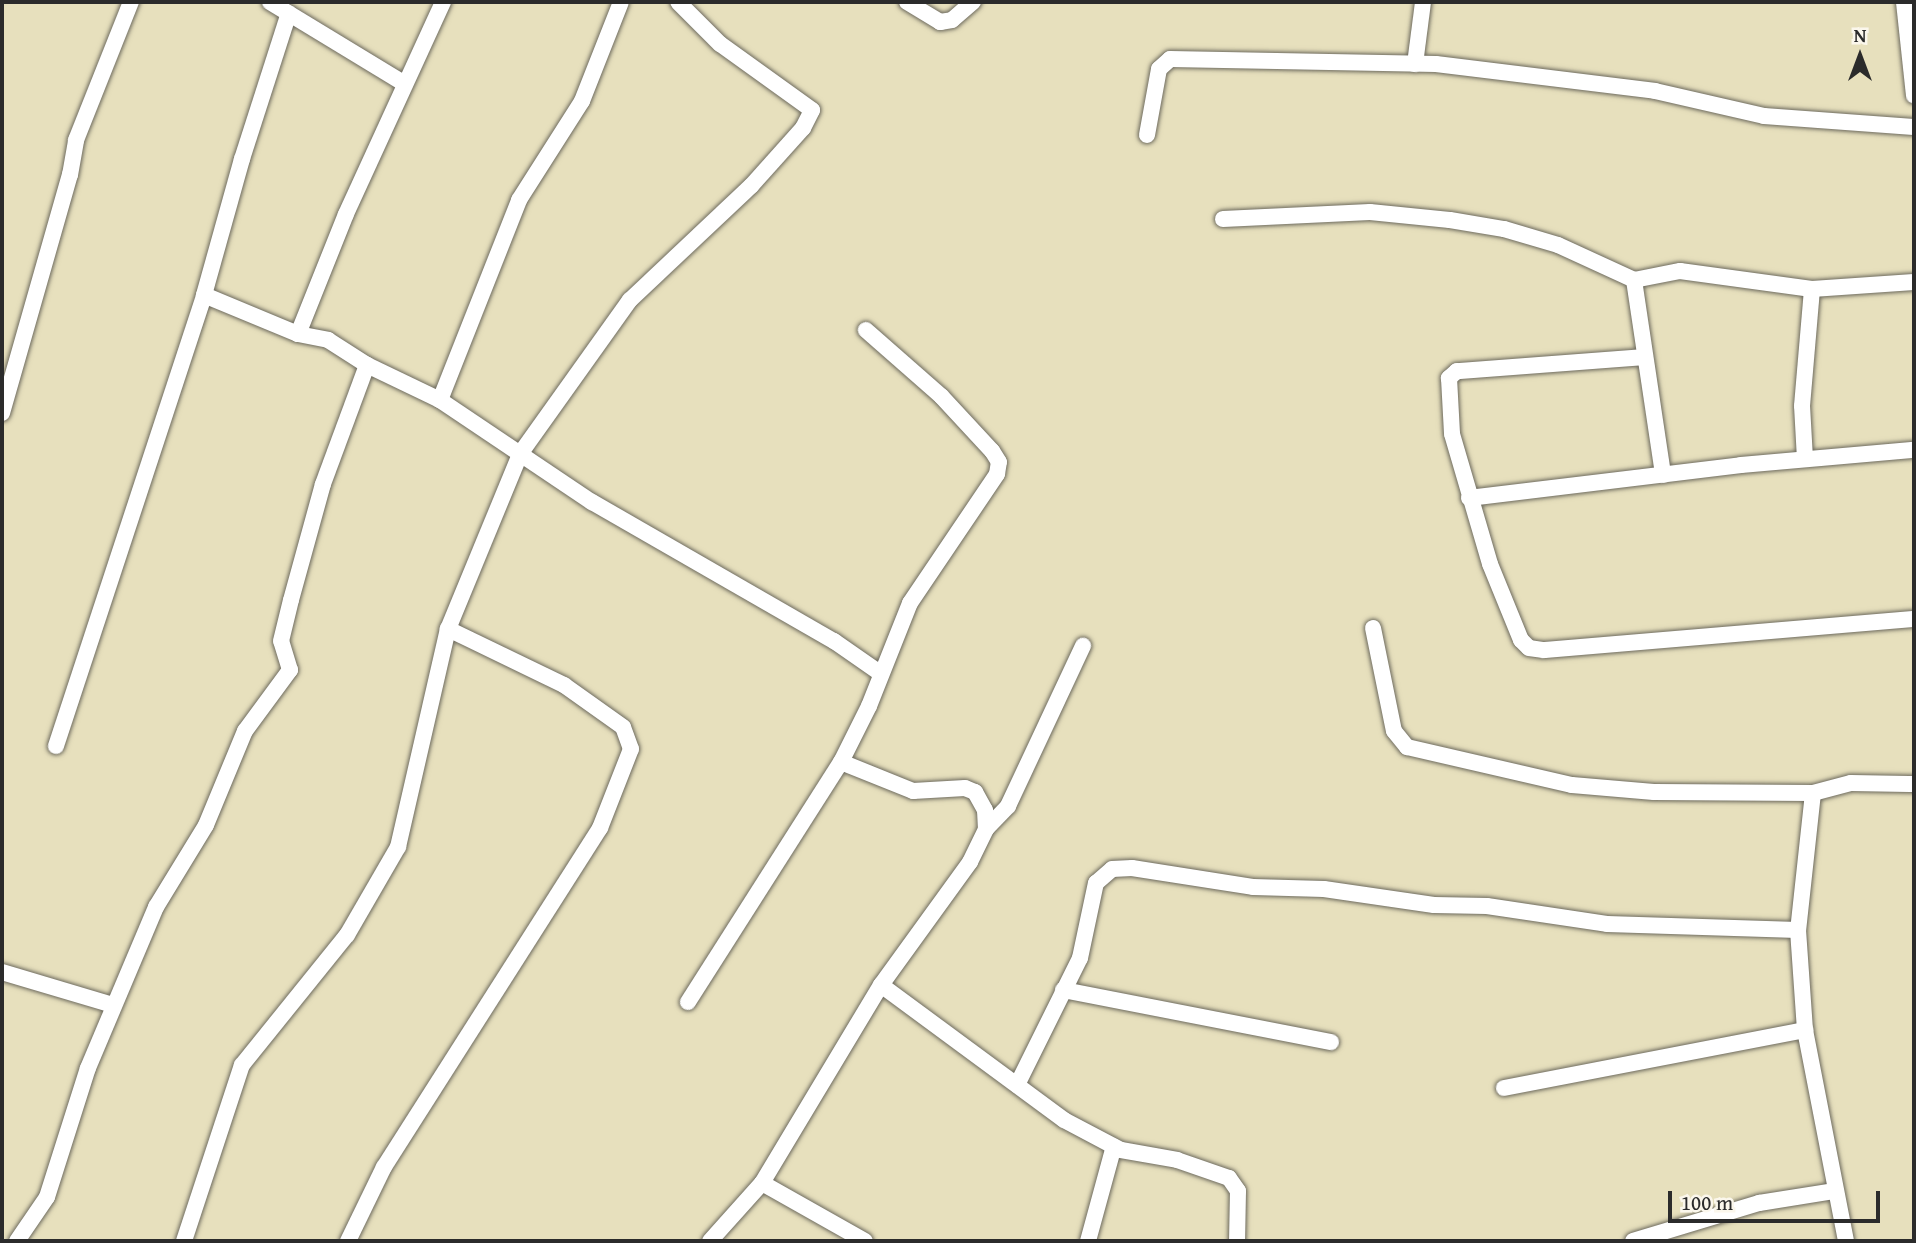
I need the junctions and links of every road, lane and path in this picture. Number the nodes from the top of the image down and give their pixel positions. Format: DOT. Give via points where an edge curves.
graph roads {
  1 [pos="131,2"];
  2 [pos="270,2"];
  3 [pos="443,2"];
  4 [pos="621,2"];
  5 [pos="678,2"];
  6 [pos="907,2"];
  7 [pos="973,2"];
  8 [pos="1423,2"];
  9 [pos="1905,2"];
  10 [pos="289,13"];
  11 [pos="1415,64"];
  12 [pos="404,83"];
  13 [pos="1914,94"];
  14 [pos="1914,127"];
  15 [pos="1147,135"];
  16 [pos="1223,219"];
  17 [pos="1634,280"];
  18 [pos="1914,282"];
  19 [pos="1812,289"];
  20 [pos="204,295"];
  21 [pos="866,330"];
  22 [pos="298,334"];
  23 [pos="1645,357"];
  24 [pos="367,365"];
  25 [pos="440,400"];
  26 [pos="2,413"];
  27 [pos="1914,450"];
  28 [pos="520,454"];
  29 [pos="1805,459"];
  30 [pos="1663,475"];
  31 [pos="1469,498"];
  32 [pos="1914,619"];
  33 [pos="1373,628"];
  34 [pos="448,629"];
  35 [pos="1083,646"];
  36 [pos="880,673"];
  37 [pos="56,746"];
  38 [pos="841,762"];
  39 [pos="1914,784"];
  40 [pos="1813,793"];
  41 [pos="986,829"];
  42 [pos="1798,930"];
  43 [pos="2,972"];
  44 [pos="881,985"];
  45 [pos="1063,990"];
  46 [pos="688,1002"];
  47 [pos="113,1005"];
  48 [pos="1805,1030"];
  49 [pos="1331,1042"];
  50 [pos="1017,1085"];
  51 [pos="1504,1088"];
  52 [pos="1114,1146"];
  53 [pos="762,1183"];
  54 [pos="1835,1191"];
  55 [pos="17,1241"];
  56 [pos="184,1241"];
  57 [pos="348,1241"];
  58 [pos="710,1241"];
  59 [pos="865,1241"];
  60 [pos="1088,1241"];
  61 [pos="1237,1241"];
  62 [pos="1633,1241"];
  63 [pos="1846,1241"];
  1 -- 26 [label="street" via="76,140"];
  2 -- 10 [label="street"];
  3 -- 12 [label="street"];
  4 -- 25 [label="street" via="582,101 519,200"];
  5 -- 28 [label="street" via="720,44 812,110 803,128 751,186 631,300"];
  6 -- 7 [label="street" via="940,22 952,20"];
  8 -- 11 [label="street"];
  9 -- 13 [label="street"];
  10 -- 12 [label="street"];
  10 -- 20 [label="street"];
  11 -- 14 [label="street" via="1655,91 1777,118"];
  11 -- 15 [label="street" via="1170,59 1159,69"];
  12 -- 22 [label="street"];
  16 -- 17 [label="street" via="1370,212 1450,220 1558,245"];
  17 -- 19 [label="street" via="1679,271"];
  17 -- 23 [label="street"];
  18 -- 19 [label="street"];
  19 -- 29 [label="street" via="1802,406"];
  20 -- 22 [label="street"];
  20 -- 37 [label="street"];
  21 -- 36 [label="street" via="941,396 999,462 997,474 910,603"];
  22 -- 24 [label="street" via="328,340"];
  23 -- 30 [label="street"];
  23 -- 31 [label="street" via="1457,371 1446,385 1452,434"];
  24 -- 25 [label="street"];
  24 -- 47 [label="street" via="323,484 290,600 281,641 290,670 245,731 206,825 156,907"];
  25 -- 28 [label="street"];
  27 -- 29 [label="street"];
  28 -- 34 [label="street"];
  28 -- 36 [label="street" via="592,502 834,641"];
  29 -- 30 [label="street"];
  30 -- 31 [label="street"];
  31 -- 32 [label="street" via="1506,607 1529,648"];
  33 -- 40 [label="street" via="1394,731 1408,747 1572,785 1654,792"];
  34 -- 56 [label="street" via="398,847 347,935 242,1065"];
  34 -- 57 [label="street" via="573,691 623,727 631,749 600,828 384,1167"];
  35 -- 41 [label="street" via="1008,806"];
  36 -- 38 [label="street"];
  38 -- 41 [label="street" via="913,791 965,788 975,792 985,810"];
  38 -- 46 [label="street"];
  39 -- 40 [label="street" via="1851,783"];
  40 -- 42 [label="street"];
  41 -- 44 [label="street" via="970,862"];
  42 -- 45 [label="street" via="1606,924 1487,906 1434,905 1324,889 1253,887 1132,867 1112,869 1096,883 1080,957"];
  42 -- 48 [label="street"];
  43 -- 47 [label="street"];
  44 -- 50 [label="street"];
  44 -- 53 [label="street"];
  45 -- 49 [label="street"];
  45 -- 50 [label="street"];
  47 -- 55 [label="street" via="54,1163 47,1197"];
  48 -- 51 [label="street"];
  48 -- 54 [label="street"];
  50 -- 52 [label="street" via="1064,1120"];
  52 -- 60 [label="street"];
  52 -- 61 [label="street" via="1229,1178 1238,1191"];
  53 -- 58 [label="street"];
  53 -- 59 [label="street"];
  54 -- 62 [label="street" via="1759,1203"];
  54 -- 63 [label="street"];
}
